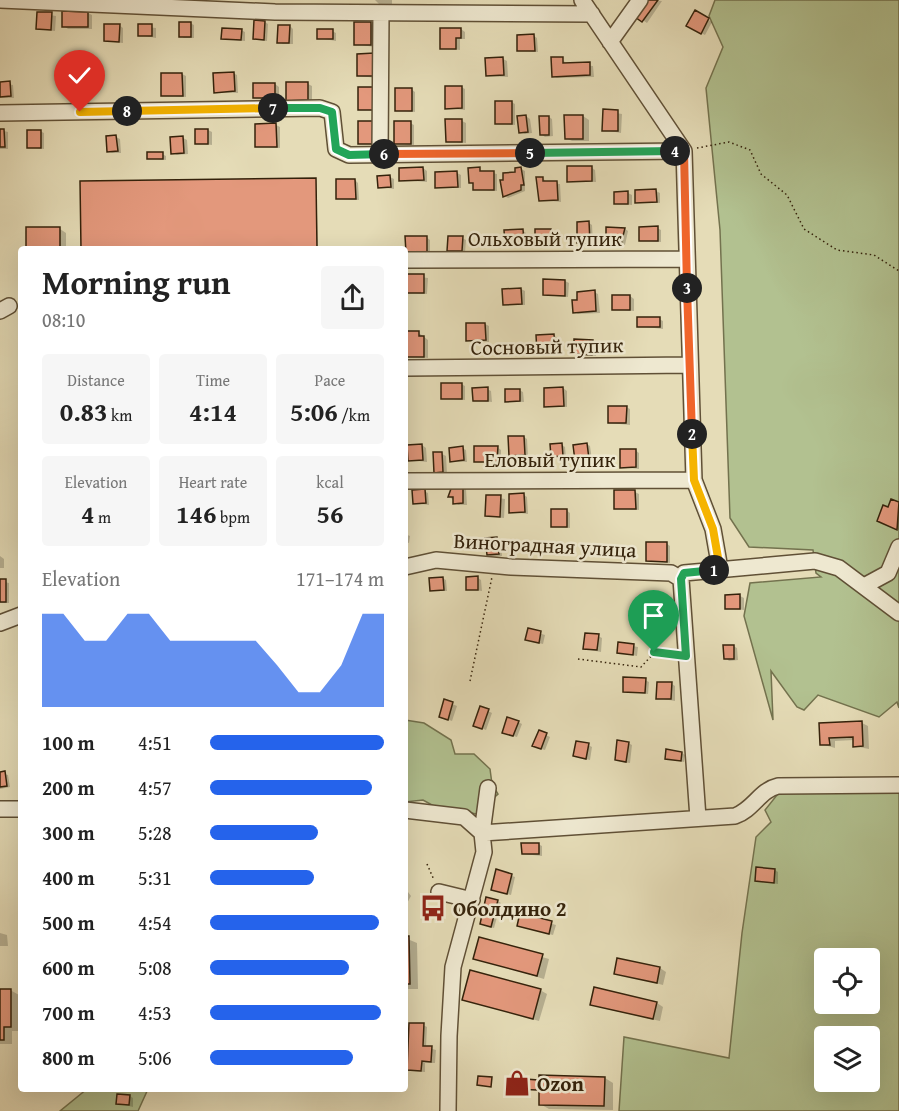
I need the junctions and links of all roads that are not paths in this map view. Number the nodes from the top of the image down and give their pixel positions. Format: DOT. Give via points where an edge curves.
graph roads {
  1 [pos="0,0"];
  2 [pos="582,0"];
  3 [pos="640,0"];
  4 [pos="381,13"];
  5 [pos="592,14"];
  6 [pos="610,42"];
  7 [pos="0,113"];
  8 [pos="684,151"];
  9 [pos="380,154"];
  10 [pos="686,259"];
  11 [pos="408,260"];
  12 [pos="690,365"];
  13 [pos="408,368"];
  14 [pos="694,480"];
  15 [pos="408,481"];
  16 [pos="899,547"];
  17 [pos="408,566"];
  18 [pos="720,569"];
  19 [pos="681,579"];
  20 [pos="864,586"];
  21 [pos="899,613"];
  22 [pos="18,616"];
  23 [pos="0,623"];
  24 [pos="899,785"];
  25 [pos="488,788"];
  26 [pos="0,809"];
  27 [pos="18,809"];
  28 [pos="408,810"];
  29 [pos="698,818"];
  30 [pos="482,833"];
  31 [pos="439,892"];
  32 [pos="472,900"];
  33 [pos="448,1111"];
  1 -- 4 [label="street"];
  2 -- 5 [label="street"];
  3 -- 6 [label="street"];
  4 -- 5 [label="street"];
  4 -- 9 [label="street"];
  5 -- 6 [label="street"];
  6 -- 8 [label="street"];
  7 -- 9 [label="street" via="320,108 332,112 336,149 349,155"];
  8 -- 9 [label="street"];
  8 -- 10 [label="street"];
  10 -- 11 [label="street, Ольховый тупик"];
  10 -- 12 [label="street"];
  12 -- 13 [label="street, Сосновый тупик"];
  12 -- 14 [label="street"];
  14 -- 15 [label="street, Еловый тупик"];
  14 -- 18 [label="street" via="713,529"];
  16 -- 20 [label="street" via="888,573"];
  17 -- 19 [label="street, Виноградная улица" via="436,560 671,573"];
  18 -- 19 [label="street" via="684,573"];
  18 -- 20 [label="street" via="815,561 839,568"];
  19 -- 29 [label="street"];
  20 -- 21 [label="street"];
  22 -- 23 [label="street"];
  24 -- 29 [label="street" via="771,787 743,813"];
  25 -- 30 [label="street"];
  26 -- 27 [label="street"];
  28 -- 30 [label="street" via="464,817"];
  29 -- 30 [label="street"];
  30 -- 32 [label="street" via="484,852"];
  31 -- 32 [label="street"];
  32 -- 33 [label="street" via="453,967"];
}
